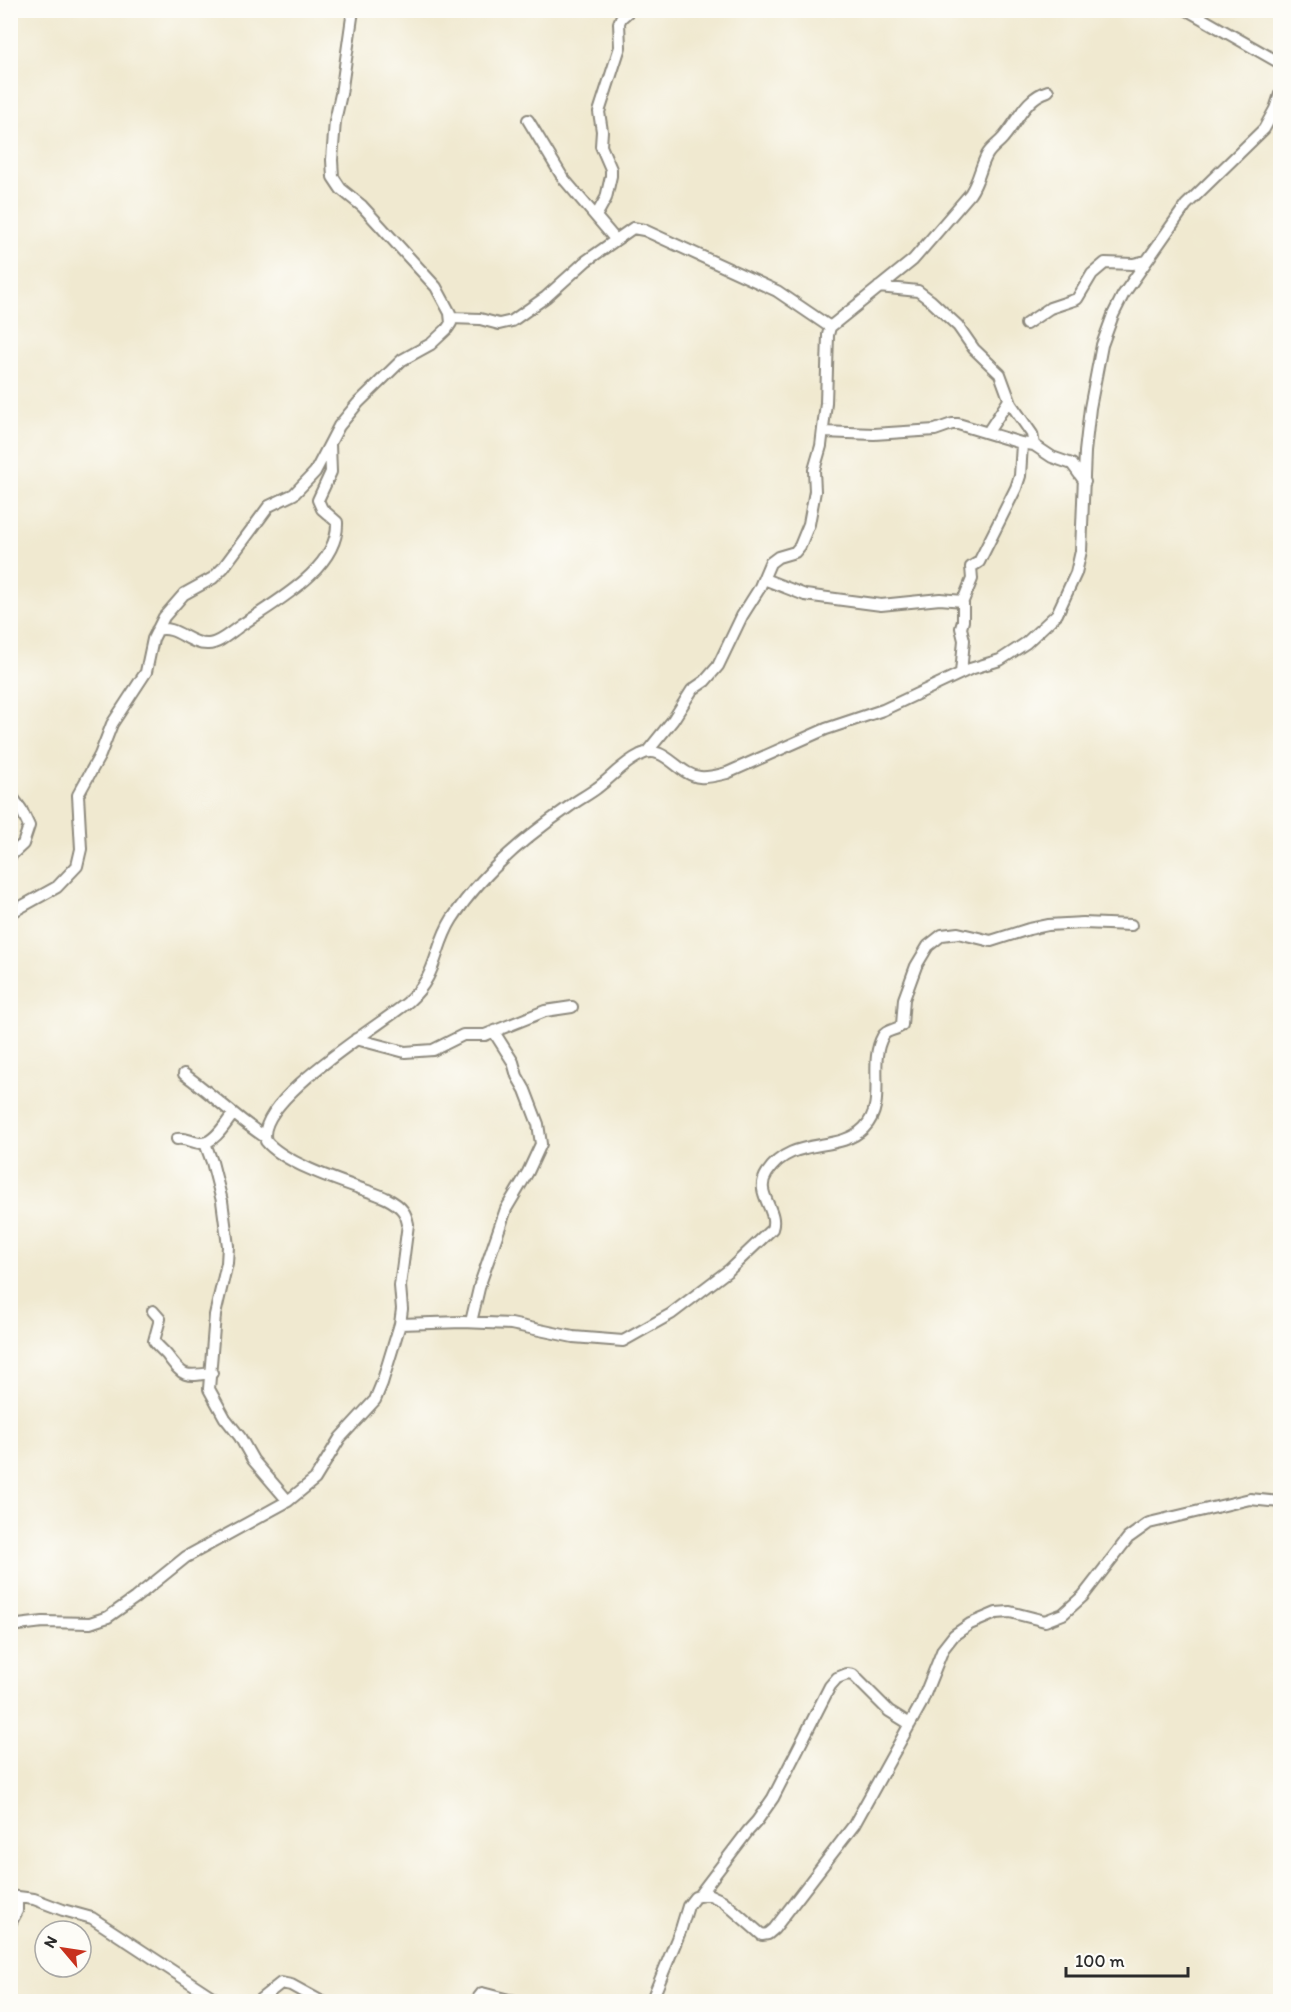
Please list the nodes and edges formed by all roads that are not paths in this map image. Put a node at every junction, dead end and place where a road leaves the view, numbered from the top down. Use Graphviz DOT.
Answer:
graph roads {
  1 [pos="354,10"];
  2 [pos="630,10"];
  3 [pos="1187,10"];
  4 [pos="1281,63"];
  5 [pos="1048,91"];
  6 [pos="1281,94"];
  7 [pos="528,120"];
  8 [pos="1281,123"];
  9 [pos="1264,129"];
  10 [pos="596,216"];
  11 [pos="615,239"];
  12 [pos="1146,261"];
  13 [pos="879,287"];
  14 [pos="451,318"];
  15 [pos="1026,324"];
  16 [pos="830,327"];
  17 [pos="1009,400"];
  18 [pos="823,432"];
  19 [pos="988,432"];
  20 [pos="330,443"];
  21 [pos="1022,444"];
  22 [pos="1034,445"];
  23 [pos="1085,482"];
  24 [pos="764,579"];
  25 [pos="963,601"];
  26 [pos="157,630"];
  27 [pos="961,673"];
  28 [pos="647,752"];
  29 [pos="10,794"];
  30 [pos="10,856"];
  31 [pos="10,912"];
  32 [pos="1131,925"];
  33 [pos="572,1007"];
  34 [pos="494,1032"];
  35 [pos="356,1039"];
  36 [pos="184,1074"];
  37 [pos="233,1114"];
  38 [pos="265,1137"];
  39 [pos="177,1139"];
  40 [pos="204,1143"];
  41 [pos="153,1311"];
  42 [pos="471,1322"];
  43 [pos="400,1324"];
  44 [pos="212,1373"];
  45 [pos="288,1501"];
  46 [pos="1281,1502"];
  47 [pos="10,1626"];
  48 [pos="910,1724"];
  49 [pos="700,1894"];
  50 [pos="14,1897"];
  51 [pos="10,1924"];
  52 [pos="220,2001"];
  53 [pos="257,2001"];
  54 [pos="322,2001"];
  55 [pos="475,2001"];
  56 [pos="522,2001"];
  57 [pos="651,2001"];
  1 -- 14 [label="street"];
  2 -- 10 [label="street"];
  3 -- 4 [label="street"];
  5 -- 13 [label="street"];
  6 -- 9 [label="street"];
  7 -- 10 [label="street"];
  8 -- 9 [label="street"];
  9 -- 12 [label="street"];
  10 -- 11 [label="street"];
  11 -- 14 [label="street"];
  11 -- 16 [label="street"];
  12 -- 15 [label="street"];
  12 -- 23 [label="street"];
  13 -- 16 [label="street"];
  13 -- 17 [label="street"];
  14 -- 20 [label="street"];
  16 -- 18 [label="street"];
  17 -- 19 [label="street"];
  17 -- 22 [label="street"];
  18 -- 19 [label="street"];
  18 -- 24 [label="street"];
  19 -- 21 [label="street"];
  20 -- 26 [label="street"];
  20 -- 26 [label="street"];
  21 -- 22 [label="street"];
  21 -- 25 [label="street"];
  22 -- 23 [label="street"];
  23 -- 27 [label="street"];
  24 -- 25 [label="street"];
  24 -- 28 [label="street"];
  25 -- 27 [label="street"];
  26 -- 31 [label="street"];
  27 -- 28 [label="street"];
  28 -- 35 [label="street"];
  29 -- 30 [label="street"];
  32 -- 42 [label="street"];
  33 -- 34 [label="street"];
  34 -- 35 [label="street"];
  34 -- 42 [label="street"];
  35 -- 38 [label="street"];
  36 -- 37 [label="street"];
  37 -- 38 [label="street"];
  37 -- 40 [label="street"];
  38 -- 43 [label="street"];
  39 -- 40 [label="street"];
  40 -- 44 [label="street"];
  41 -- 44 [label="street"];
  42 -- 43 [label="street"];
  43 -- 45 [label="street"];
  44 -- 45 [label="street"];
  45 -- 47 [label="street"];
  46 -- 48 [label="street"];
  48 -- 49 [label="street"];
  48 -- 49 [label="street"];
  49 -- 57 [label="street"];
  50 -- 51 [label="street"];
  50 -- 52 [label="street"];
  53 -- 54 [label="street"];
  55 -- 56 [label="street"];
}
